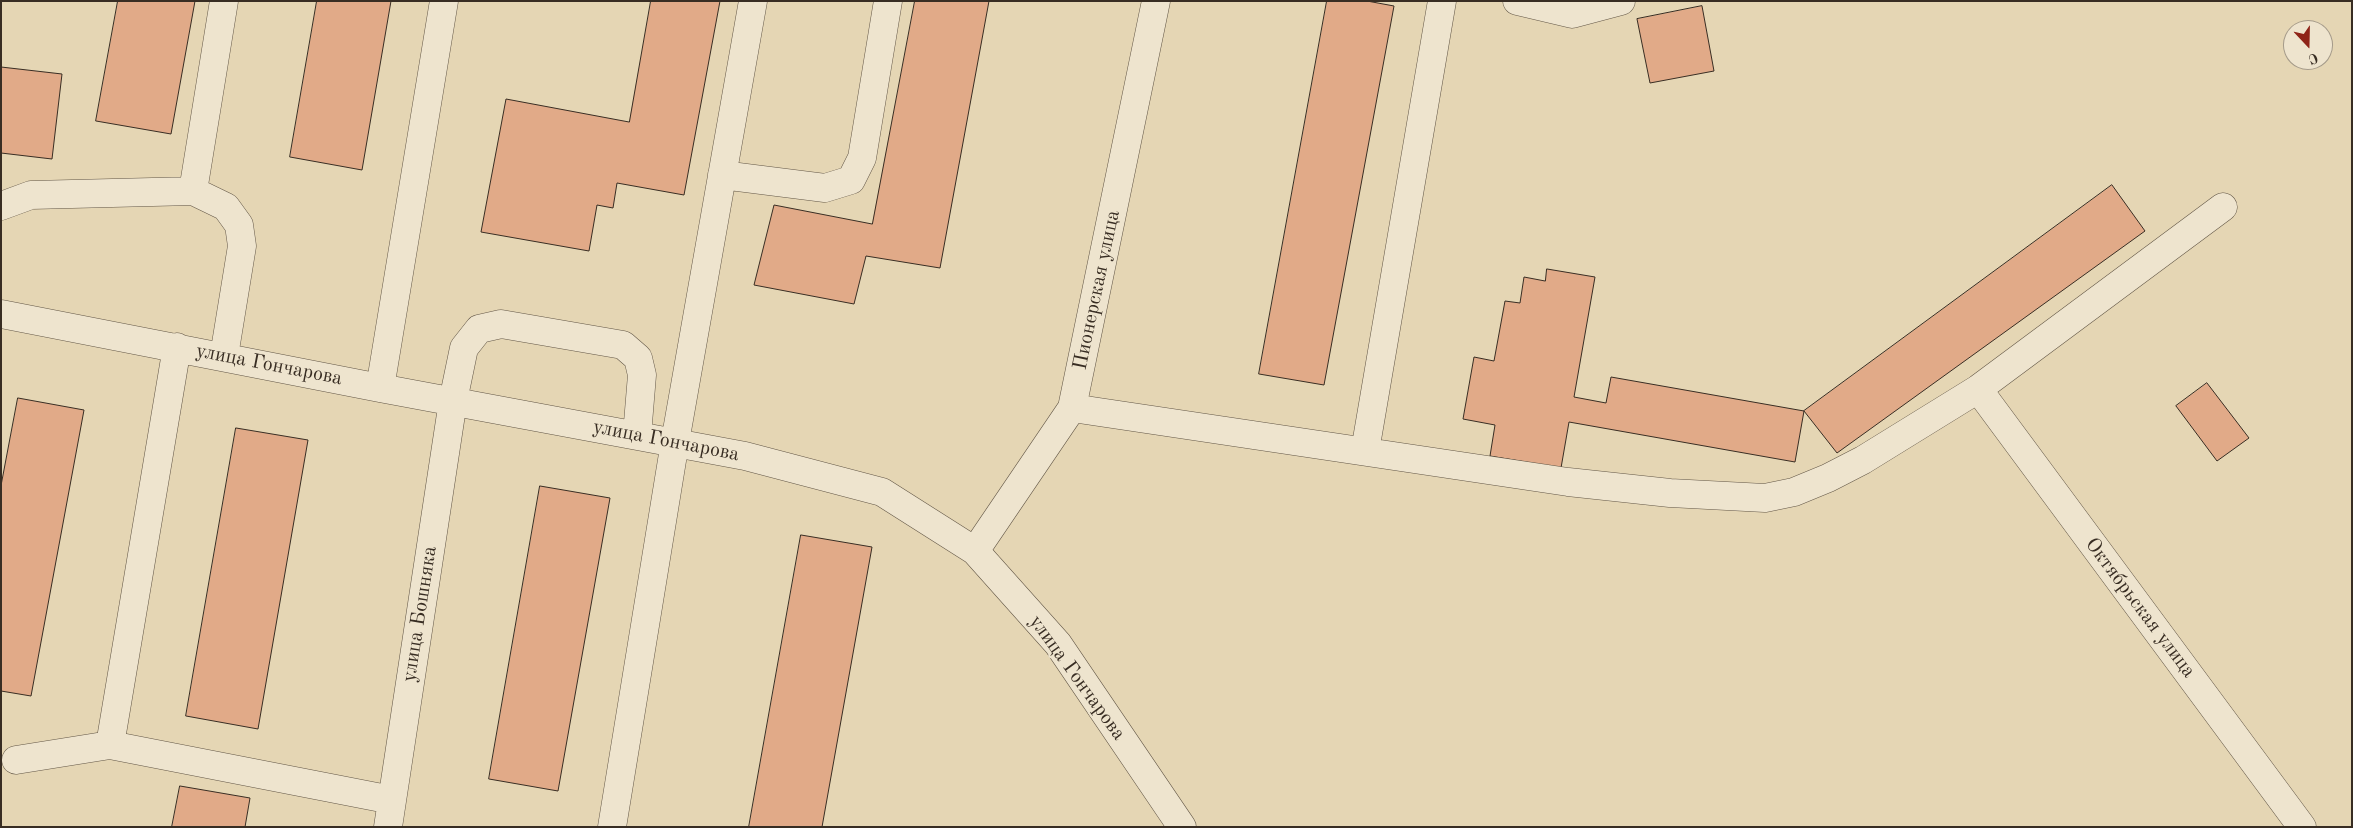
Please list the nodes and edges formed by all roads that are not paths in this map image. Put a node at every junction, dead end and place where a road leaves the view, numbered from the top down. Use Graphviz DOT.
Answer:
graph roads {
  1 [pos="224,1"];
  2 [pos="444,1"];
  3 [pos="753,1"];
  4 [pos="888,1"];
  5 [pos="1156,1"];
  6 [pos="1442,1"];
  7 [pos="1517,1"];
  8 [pos="1621,1"];
  9 [pos="722,175"];
  10 [pos="193,191"];
  11 [pos="1,206"];
  12 [pos="2223,206"];
  13 [pos="1,314"];
  14 [pos="176,347"];
  15 [pos="224,356"];
  16 [pos="380,388"];
  17 [pos="1978,389"];
  18 [pos="453,401"];
  19 [pos="1072,408"];
  20 [pos="637,435"];
  21 [pos="675,442"];
  22 [pos="1364,451"];
  23 [pos="974,551"];
  24 [pos="110,745"];
  25 [pos="16,760"];
  26 [pos="392,800"];
  27 [pos="388,827"];
  28 [pos="612,827"];
  29 [pos="1182,827"];
  30 [pos="2302,827"];
  1 -- 10 [label="street"];
  2 -- 16 [label="street"];
  3 -- 9 [label="street"];
  4 -- 9 [label="street"];
  5 -- 19 [label="street, Пионерская улица"];
  6 -- 22 [label="street"];
  7 -- 8 [label="street"];
  9 -- 21 [label="street"];
  10 -- 11 [label="street"];
  10 -- 15 [label="street"];
  12 -- 17 [label="street"];
  13 -- 14 [label="street, улица Гончарова"];
  14 -- 15 [label="street, улица Гончарова"];
  14 -- 24 [label="street"];
  15 -- 16 [label="street, улица Гончарова"];
  16 -- 18 [label="street, улица Гончарова"];
  17 -- 22 [label="street"];
  17 -- 30 [label="street, Октябрьская улица"];
  18 -- 20 [label="street, улица Гончарова"];
  18 -- 20 [label="street, улица Бошняка"];
  18 -- 26 [label="street, улица Бошняка"];
  19 -- 22 [label="street"];
  19 -- 23 [label="street, Пионерская улица"];
  20 -- 21 [label="street, улица Гончарова"];
  21 -- 23 [label="street, улица Гончарова"];
  21 -- 28 [label="street"];
  23 -- 29 [label="street, улица Гончарова"];
  24 -- 25 [label="street"];
  24 -- 26 [label="street"];
  26 -- 27 [label="street, улица Бошняка"];
}
